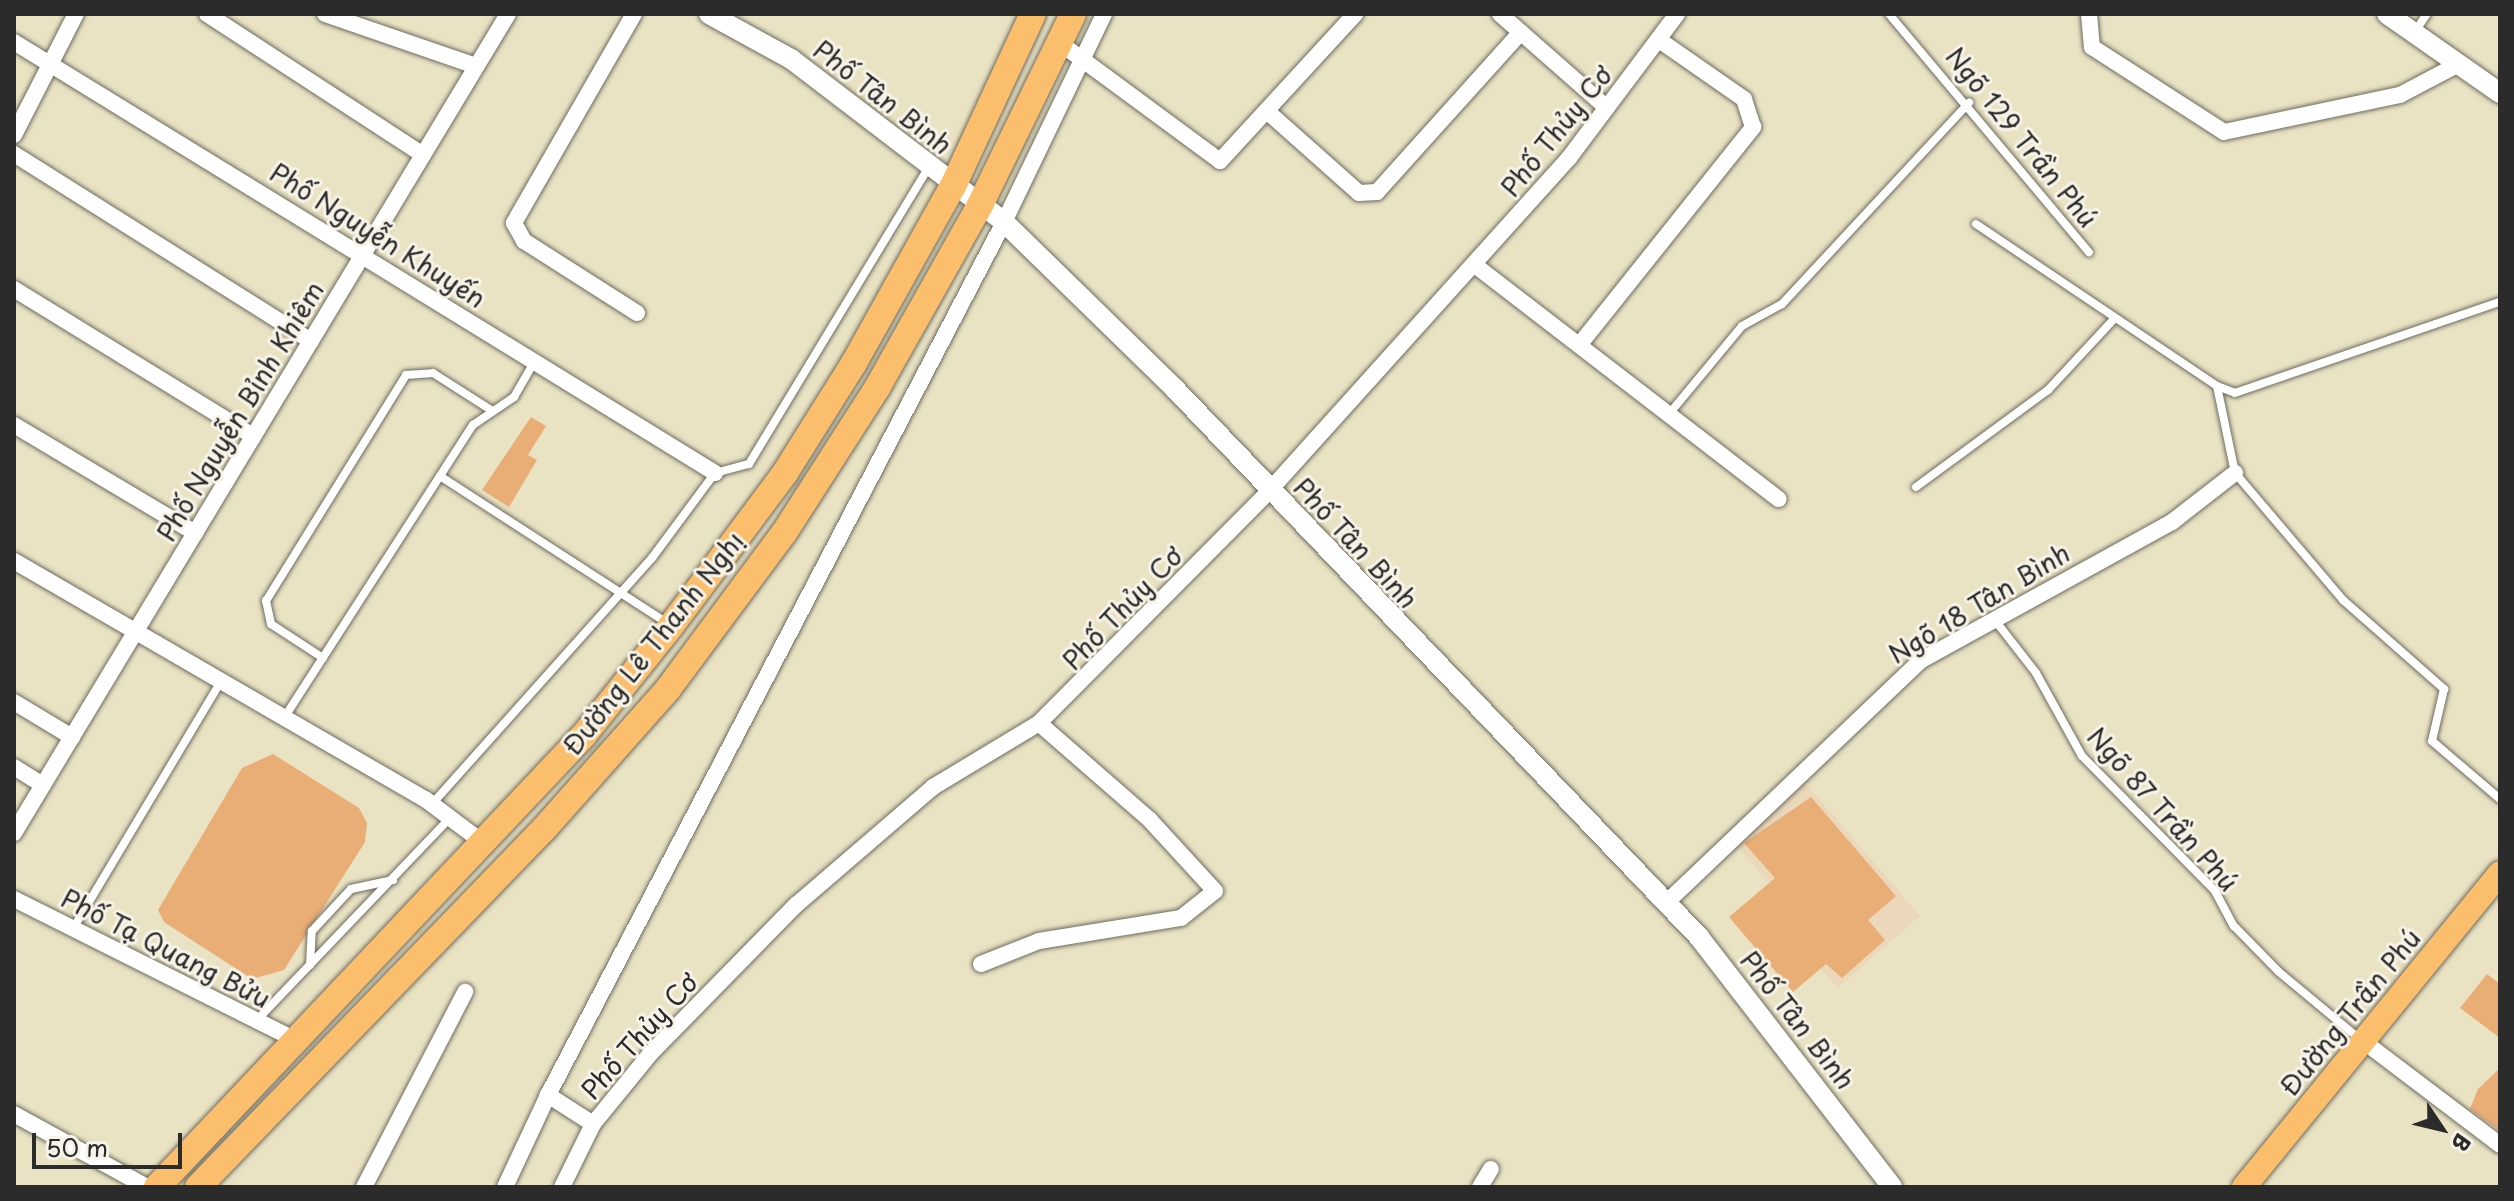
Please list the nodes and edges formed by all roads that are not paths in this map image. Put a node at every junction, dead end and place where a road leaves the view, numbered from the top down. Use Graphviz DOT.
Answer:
graph roads {
  1 [pos="76,14"];
  2 [pos="207,14"];
  3 [pos="325,14"];
  4 [pos="508,14"];
  5 [pos="634,14"];
  6 [pos="709,14"];
  7 [pos="1033,14"];
  8 [pos="1073,14"];
  9 [pos="1104,14"];
  10 [pos="1355,14"];
  11 [pos="1500,14"];
  12 [pos="1677,14"];
  13 [pos="1889,14"];
  14 [pos="2089,14"];
  15 [pos="2387,14"];
  16 [pos="2427,14"];
  17 [pos="1521,32"];
  18 [pos="2414,33"];
  19 [pos="1659,40"];
  20 [pos="14,42"];
  21 [pos="1060,43"];
  22 [pos="1083,60"];
  23 [pos="50,65"];
  24 [pos="2457,65"];
  25 [pos="476,66"];
  26 [pos="2500,93"];
  27 [pos="1969,103"];
  28 [pos="1607,108"];
  29 [pos="1269,113"];
  30 [pos="14,135"];
  31 [pos="14,154"];
  32 [pos="423,155"];
  33 [pos="929,166"];
  34 [pos="954,184"];
  35 [pos="980,205"];
  36 [pos="1004,222"];
  37 [pos="1976,224"];
  38 [pos="2089,252"];
  39 [pos="363,254"];
  40 [pos="1476,266"];
  41 [pos="14,289"];
  42 [pos="2500,302"];
  43 [pos="637,313"];
  44 [pos="2114,319"];
  45 [pos="311,341"];
  46 [pos="1580,344"];
  47 [pos="535,362"];
  48 [pos="2217,386"];
  49 [pos="491,410"];
  50 [pos="1669,414"];
  51 [pos="14,425"];
  52 [pos="253,436"];
  53 [pos="715,473"];
  54 [pos="2235,473"];
  55 [pos="440,476"];
  56 [pos="1916,487"];
  57 [pos="1270,490"];
  58 [pos="1779,499"];
  59 [pos="195,533"];
  60 [pos="14,561"];
  61 [pos="621,588"];
  62 [pos="1993,618"];
  63 [pos="671,626"];
  64 [pos="135,632"];
  65 [pos="701,644"];
  66 [pos="323,658"];
  67 [pos="221,681"];
  68 [pos="14,702"];
  69 [pos="284,718"];
  70 [pos="1039,723"];
  71 [pos="72,737"];
  72 [pos="14,767"];
  73 [pos="43,785"];
  74 [pos="2500,799"];
  75 [pos="432,804"];
  76 [pos="451,816"];
  77 [pos="14,833"];
  78 [pos="482,842"];
  79 [pos="2500,873"];
  80 [pos="393,880"];
  81 [pos="14,899"];
  82 [pos="1666,903"];
  83 [pos="74,927"];
  84 [pos="981,964"];
  85 [pos="310,965"];
  86 [pos="465,992"];
  87 [pos="257,1020"];
  88 [pos="295,1040"];
  89 [pos="2363,1041"];
  90 [pos="548,1095"];
  91 [pos="14,1114"];
  92 [pos="593,1124"];
  93 [pos="2500,1145"];
  94 [pos="1491,1169"];
  95 [pos="147,1187"];
  96 [pos="157,1187"];
  97 [pos="198,1187"];
  98 [pos="364,1187"];
  99 [pos="505,1187"];
  100 [pos="562,1187"];
  101 [pos="1480,1187"];
  102 [pos="1892,1187"];
  103 [pos="2244,1187"];
  1 -- 23 [label="street"];
  2 -- 32 [label="street"];
  3 -- 25 [label="street"];
  4 -- 25 [label="street, Phố Nguyễn Bỉnh Khiêm"];
  5 -- 43 [label="street"];
  6 -- 33 [label="street, Phố Tân Bình"];
  7 -- 34 [label="highway, Đường Lê Thanh Nghị"];
  8 -- 21 [label="highway, Đường Lê Thanh Nghị"];
  9 -- 22 [label="street"];
  10 -- 29 [label="street"];
  11 -- 17 [label="street"];
  12 -- 19 [label="street, Phố Thủy Cơ"];
  13 -- 27 [label="lane, Ngõ 129 Trần Phú"];
  14 -- 24 [label="street"];
  15 -- 18 [label="street"];
  16 -- 18 [label="lane"];
  17 -- 28 [label="street"];
  17 -- 29 [label="street"];
  18 -- 24 [label="street"];
  19 -- 28 [label="street, Phố Thủy Cơ"];
  19 -- 46 [label="street"];
  20 -- 23 [label="street, Phố Nguyễn Khuyến"];
  21 -- 22 [label="street"];
  21 -- 35 [label="highway, Đường Lê Thanh Nghị"];
  22 -- 29 [label="street"];
  22 -- 36 [label="street"];
  23 -- 30 [label="street"];
  23 -- 39 [label="street, Phố Nguyễn Khuyến"];
  24 -- 26 [label="street"];
  25 -- 32 [label="street, Phố Nguyễn Bỉnh Khiêm"];
  27 -- 38 [label="lane, Ngõ 129 Trần Phú"];
  27 -- 50 [label="lane"];
  28 -- 40 [label="street, Phố Thủy Cơ"];
  31 -- 45 [label="street"];
  32 -- 39 [label="street, Phố Nguyễn Bỉnh Khiêm"];
  33 -- 34 [label="street, Phố Tân Bình"];
  33 -- 53 [label="lane"];
  34 -- 35 [label="street, Phố Tân Bình"];
  34 -- 63 [label="highway, Đường Lê Thanh Nghị"];
  35 -- 36 [label="street, Phố Tân Bình"];
  35 -- 65 [label="highway, Đường Lê Thanh Nghị"];
  36 -- 57 [label="street, Phố Tân Bình"];
  36 -- 90 [label="street"];
  37 -- 44 [label="lane"];
  39 -- 45 [label="street, Phố Nguyễn Bỉnh Khiêm"];
  39 -- 47 [label="street, Phố Nguyễn Khuyến"];
  40 -- 46 [label="street"];
  40 -- 57 [label="street, Phố Thủy Cơ"];
  41 -- 52 [label="street"];
  42 -- 48 [label="lane"];
  44 -- 48 [label="lane"];
  44 -- 56 [label="lane"];
  45 -- 52 [label="street, Phố Nguyễn Bỉnh Khiêm"];
  46 -- 50 [label="street"];
  47 -- 49 [label="lane"];
  47 -- 53 [label="street, Phố Nguyễn Khuyến"];
  48 -- 54 [label="lane"];
  49 -- 55 [label="lane"];
  49 -- 66 [label="lane"];
  50 -- 58 [label="street"];
  51 -- 59 [label="street"];
  52 -- 59 [label="street, Phố Nguyễn Bỉnh Khiêm"];
  53 -- 61 [label="lane"];
  54 -- 62 [label="street, Ngõ 18 Tân Bình"];
  54 -- 74 [label="lane"];
  55 -- 61 [label="lane"];
  55 -- 66 [label="lane"];
  57 -- 70 [label="street, Phố Thủy Cơ"];
  57 -- 82 [label="street, Phố Tân Bình"];
  59 -- 64 [label="street, Phố Nguyễn Bỉnh Khiêm"];
  60 -- 64 [label="street"];
  61 -- 63 [label="lane"];
  61 -- 75 [label="lane"];
  62 -- 82 [label="street, Ngõ 18 Tân Bình"];
  62 -- 89 [label="lane, Ngõ 87 Trần Phú"];
  63 -- 65 [label="highway"];
  63 -- 78 [label="highway, Đường Lê Thanh Nghị"];
  64 -- 67 [label="street"];
  64 -- 71 [label="street, Phố Nguyễn Bỉnh Khiêm"];
  65 -- 97 [label="highway, Đường Lê Thanh Nghị"];
  66 -- 69 [label="lane"];
  67 -- 69 [label="street"];
  67 -- 83 [label="lane"];
  68 -- 71 [label="street"];
  69 -- 75 [label="street"];
  70 -- 84 [label="street"];
  70 -- 92 [label="street, Phố Thủy Cơ"];
  71 -- 73 [label="street, Phố Nguyễn Bỉnh Khiêm"];
  72 -- 73 [label="street"];
  73 -- 77 [label="street, Phố Nguyễn Bỉnh Khiêm"];
  75 -- 76 [label="street"];
  76 -- 78 [label="street"];
  76 -- 80 [label="lane"];
  78 -- 88 [label="highway, Đường Lê Thanh Nghị"];
  79 -- 89 [label="main road, Đường Trần Phú"];
  80 -- 85 [label="lane"];
  80 -- 85 [label="lane"];
  81 -- 83 [label="street, Phố Tạ Quang Bửu"];
  82 -- 102 [label="street, Phố Tân Bình"];
  83 -- 87 [label="street, Phố Tạ Quang Bửu"];
  85 -- 87 [label="lane"];
  86 -- 98 [label="street"];
  87 -- 88 [label="street, Phố Tạ Quang Bửu"];
  88 -- 96 [label="highway, Đường Lê Thanh Nghị"];
  89 -- 93 [label="street"];
  89 -- 103 [label="main road, Đường Trần Phú"];
  90 -- 92 [label="street"];
  90 -- 99 [label="street"];
  91 -- 95 [label="street"];
  92 -- 100 [label="street, Phố Thủy Cơ"];
  94 -- 101 [label="street"];
}
